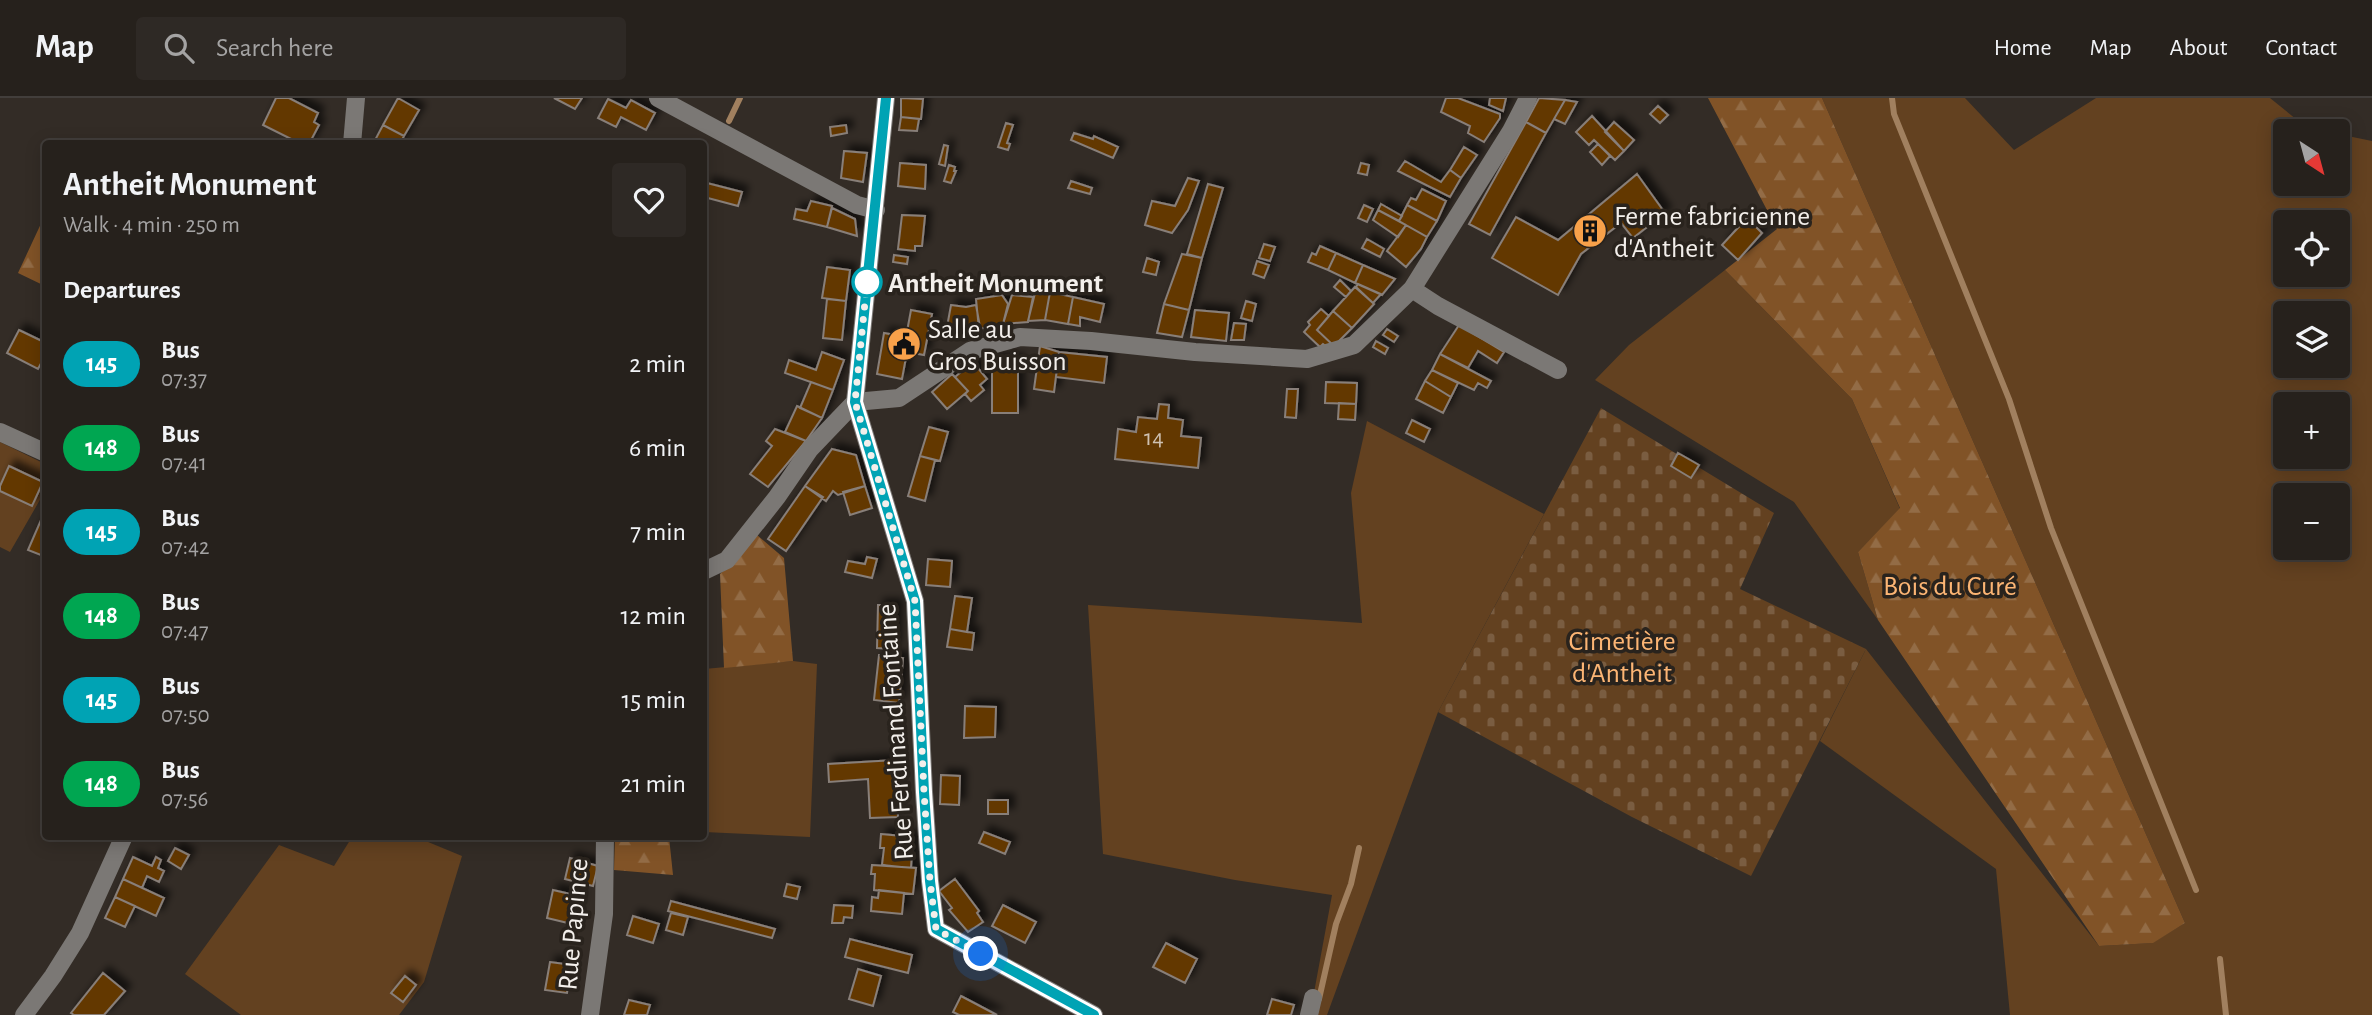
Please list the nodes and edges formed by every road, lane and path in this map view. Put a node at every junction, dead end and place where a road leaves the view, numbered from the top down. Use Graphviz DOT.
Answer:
graph roads {
  1 [pos="356,98"];
  2 [pos="658,98"];
  3 [pos="886,98"];
  4 [pos="1528,98"];
  5 [pos="352,140"];
  6 [pos="876,210"];
  7 [pos="1412,289"];
  8 [pos="1558,370"];
  9 [pos="855,402"];
  10 [pos="0,432"];
  11 [pos="42,451"];
  12 [pos="707,570"];
  13 [pos="122,840"];
  14 [pos="605,840"];
  15 [pos="24,1015"];
  16 [pos="590,1015"];
  17 [pos="1094,1015"];
  1 -- 5 [label="street"];
  2 -- 6 [label="street"];
  3 -- 6 [label="street"];
  4 -- 7 [label="street"];
  6 -- 9 [label="street"];
  7 -- 8 [label="street"];
  7 -- 9 [label="street"];
  9 -- 12 [label="street"];
  9 -- 17 [label="street, Rue Ferdinand Fontaine"];
  10 -- 11 [label="street"];
  13 -- 15 [label="street"];
  14 -- 16 [label="street, Rue Papince"];
}
